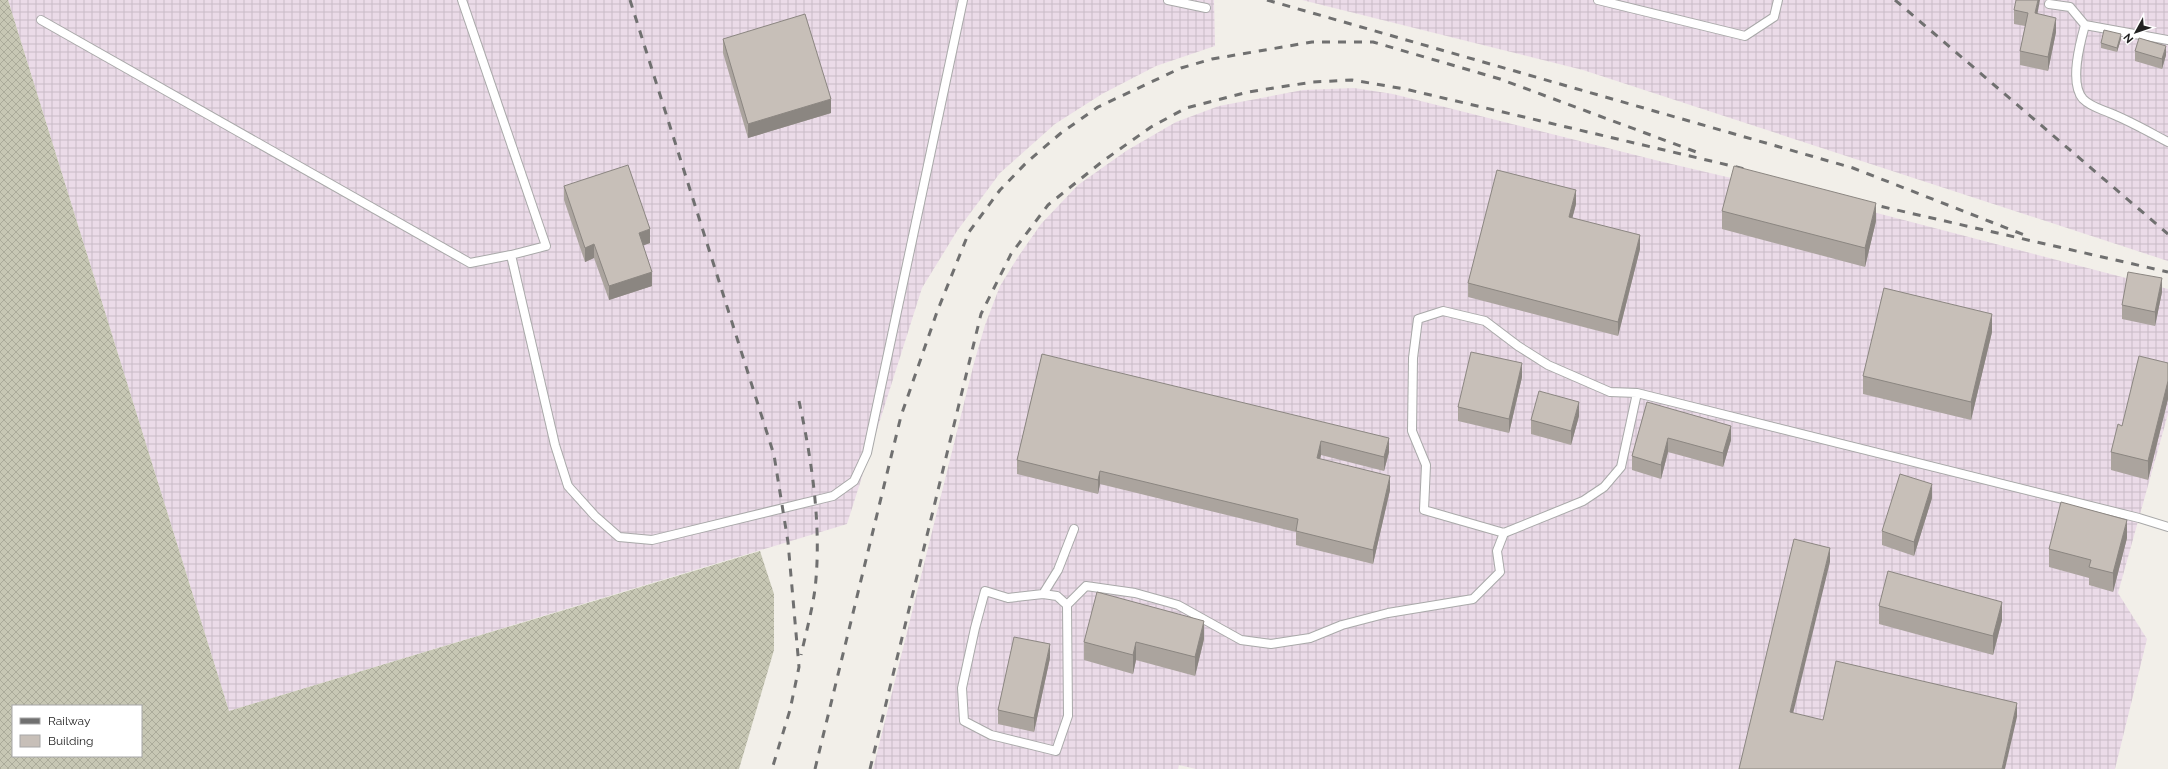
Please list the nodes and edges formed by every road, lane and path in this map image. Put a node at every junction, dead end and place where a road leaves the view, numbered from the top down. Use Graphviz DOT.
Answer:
graph roads {
  1 [pos="462,0"];
  2 [pos="963,0"];
  3 [pos="1168,0"];
  4 [pos="1598,0"];
  5 [pos="1778,0"];
  6 [pos="2049,4"];
  7 [pos="1206,8"];
  8 [pos="40,20"];
  9 [pos="2085,25"];
  10 [pos="2168,40"];
  11 [pos="2168,142"];
  12 [pos="511,255"];
  13 [pos="1637,393"];
  14 [pos="2168,527"];
  15 [pos="1074,529"];
  16 [pos="1504,533"];
  17 [pos="1043,594"];
  18 [pos="1067,605"];
  1 -- 12 [label="lane"];
  2 -- 12 [label="lane"];
  3 -- 7 [label="lane"];
  4 -- 5 [label="lane"];
  6 -- 9 [label="lane"];
  8 -- 12 [label="lane"];
  9 -- 10 [label="lane"];
  9 -- 11 [label="lane"];
  13 -- 14 [label="lane"];
  13 -- 16 [label="lane"];
  13 -- 16 [label="lane"];
  15 -- 17 [label="lane"];
  16 -- 18 [label="lane"];
  17 -- 18 [label="lane"];
  17 -- 18 [label="lane"];
}
